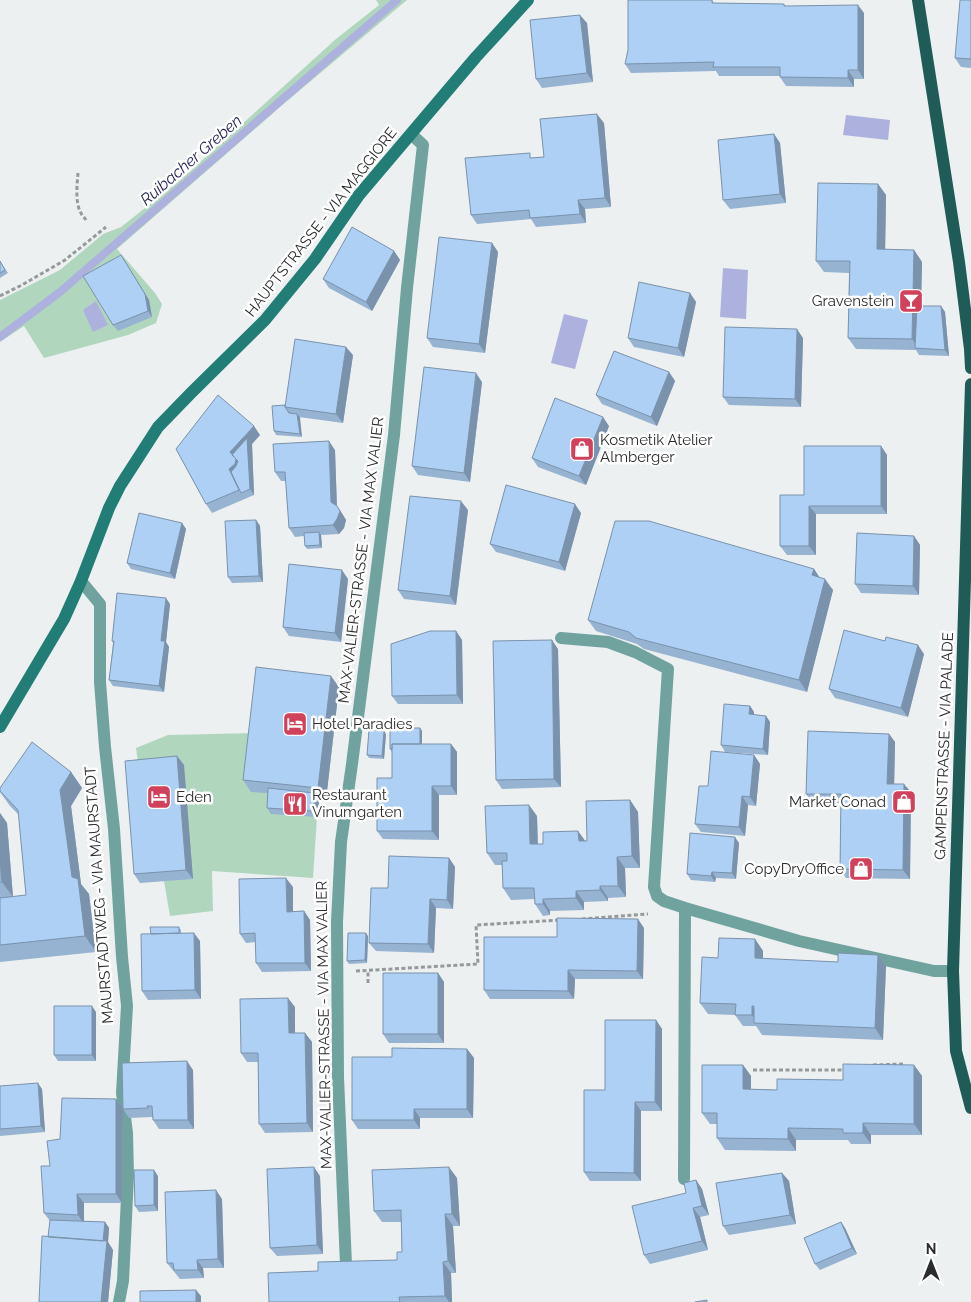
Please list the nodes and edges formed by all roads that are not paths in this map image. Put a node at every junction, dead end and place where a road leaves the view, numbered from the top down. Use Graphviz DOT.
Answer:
graph roads {
  1 [pos="528,0"];
  2 [pos="918,0"];
  3 [pos="411,134"];
  4 [pos="971,368"];
  5 [pos="971,384"];
  6 [pos="81,581"];
  7 [pos="560,638"];
  8 [pos="0,727"];
  9 [pos="685,908"];
  10 [pos="953,972"];
  11 [pos="971,1108"];
  12 [pos="684,1179"];
  13 [pos="346,1265"];
  14 [pos="119,1302"];
  1 -- 3 [label="street, HAUPTSTRASSE - VIA MAGGIORE"];
  2 -- 4 [label="main road"];
  3 -- 6 [label="street, HAUPTSTRASSE - VIA MAGGIORE"];
  3 -- 13 [label="lane, MAX-VALIER-STRASSE - VIA MAX VALIER"];
  5 -- 10 [label="main road, GAMPENSTRASSE - VIA PALADE"];
  6 -- 8 [label="street, HAUPTSTRASSE - VIA MAGGIORE"];
  6 -- 14 [label="lane, MAURSTADTWEG - VIA MAURSTADT"];
  7 -- 9 [label="lane"];
  9 -- 10 [label="lane"];
  9 -- 12 [label="lane"];
  10 -- 11 [label="main road, GAMPENSTRASSE - VIA PALADE"];
}
